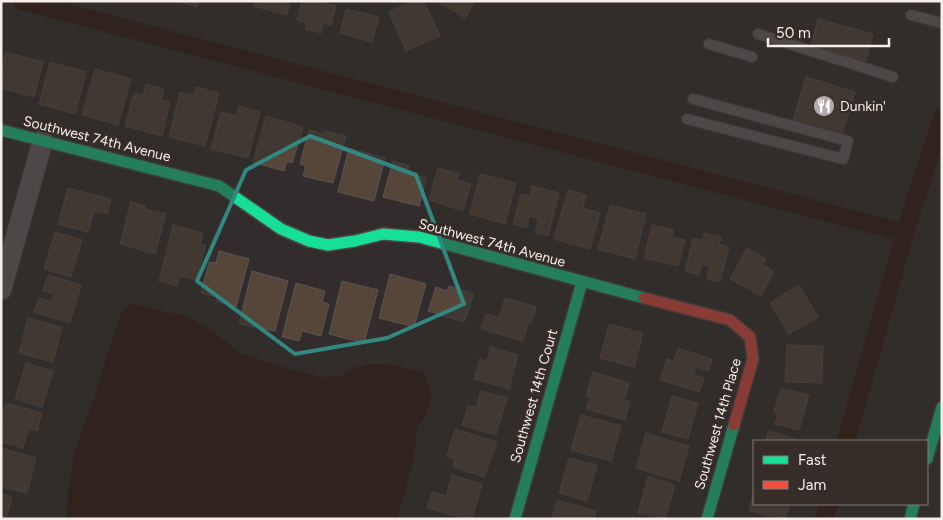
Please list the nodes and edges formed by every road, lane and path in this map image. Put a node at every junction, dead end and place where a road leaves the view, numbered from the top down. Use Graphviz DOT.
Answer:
graph roads {
  1 [pos="911,15"];
  2 [pos="942,23"];
  3 [pos="758,34"];
  4 [pos="709,44"];
  5 [pos="752,57"];
  6 [pos="893,77"];
  7 [pos="693,99"];
  8 [pos="688,119"];
  9 [pos="1,130"];
  10 [pos="43,140"];
  11 [pos="582,282"];
  12 [pos="1,290"];
  13 [pos="750,336"];
  14 [pos="942,407"];
  15 [pos="928,456"];
  16 [pos="914,505"];
  17 [pos="515,519"];
  18 [pos="707,519"];
  19 [pos="910,519"];
  1 -- 2 [label="lane"];
  3 -- 6 [label="lane"];
  4 -- 5 [label="lane"];
  7 -- 8 [label="lane"];
  9 -- 10 [label="street, Southwest 74th Avenue"];
  10 -- 11 [label="street, Southwest 74th Avenue"];
  10 -- 12 [label="street"];
  11 -- 13 [label="street, Southwest 74th Avenue"];
  11 -- 17 [label="street, Southwest 14th Court"];
  13 -- 18 [label="street, Southwest 14th Place"];
  14 -- 15 [label="street"];
  16 -- 19 [label="street"];
}
